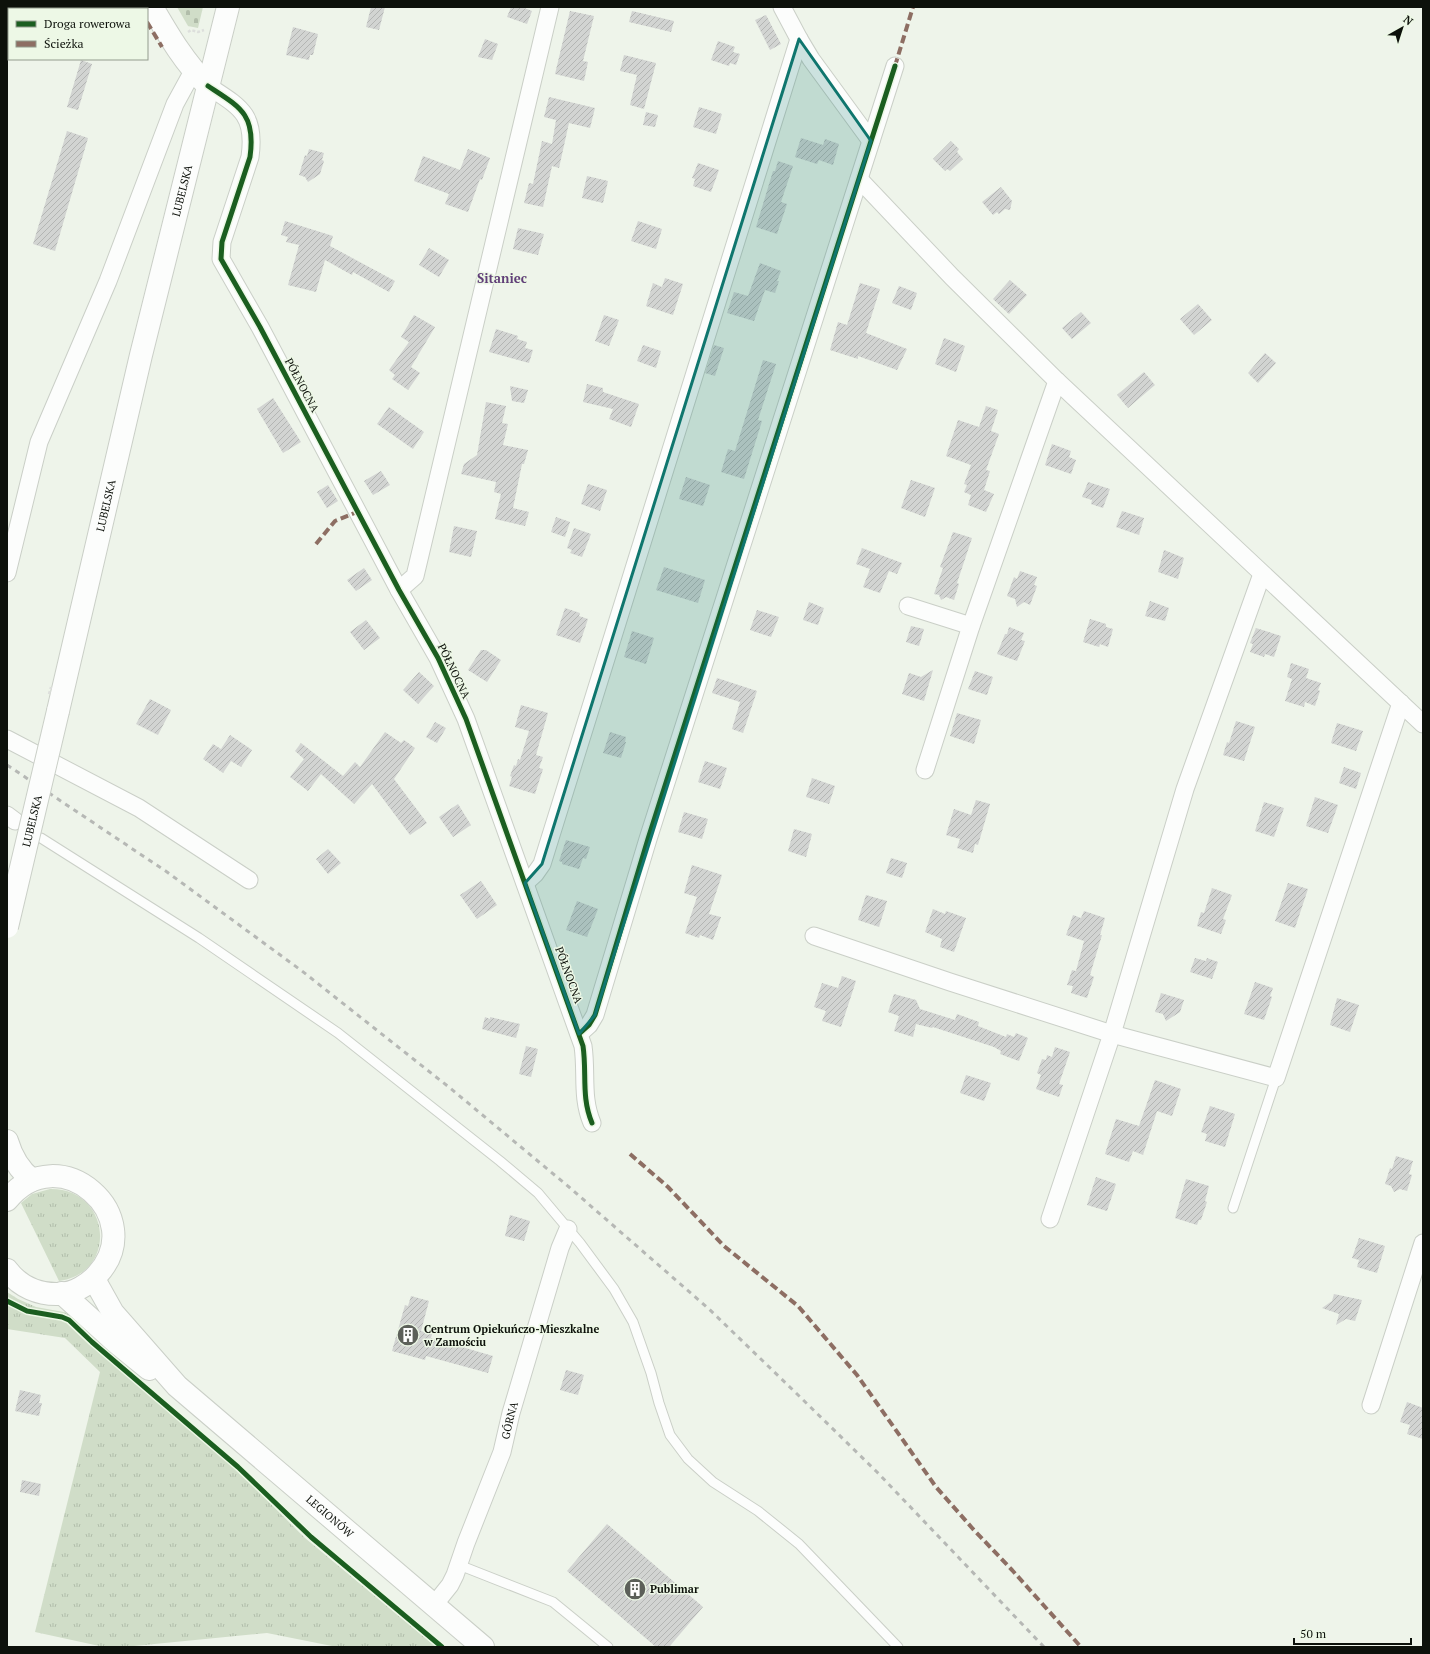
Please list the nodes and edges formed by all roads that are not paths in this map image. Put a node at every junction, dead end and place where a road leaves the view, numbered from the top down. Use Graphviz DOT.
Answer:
graph roads {
  1 [pos="152,7"];
  2 [pos="228,7"];
  3 [pos="550,7"];
  4 [pos="782,7"];
  5 [pos="798,39"];
  6 [pos="895,66"];
  7 [pos="201,79"];
  8 [pos="871,141"];
  9 [pos="859,179"];
  10 [pos="1057,381"];
  11 [pos="7,573"];
  12 [pos="1262,574"];
  13 [pos="399,590"];
  14 [pos="908,606"];
  15 [pos="971,626"];
  16 [pos="1401,703"];
  17 [pos="1423,724"];
  18 [pos="7,739"];
  19 [pos="925,770"];
  20 [pos="41,838"];
  21 [pos="249,880"];
  22 [pos="525,882"];
  23 [pos="7,927"];
  24 [pos="814,936"];
  25 [pos="579,1034"];
  26 [pos="1112,1034"];
  27 [pos="1276,1078"];
  28 [pos="592,1122"];
  29 [pos="7,1141"];
  30 [pos="32,1180"];
  31 [pos="7,1200"];
  32 [pos="1234,1208"];
  33 [pos="1050,1220"];
  34 [pos="568,1228"];
  35 [pos="1423,1243"];
  36 [pos="7,1270"];
  37 [pos="94,1279"];
  38 [pos="62,1293"];
  39 [pos="177,1386"];
  40 [pos="1371,1405"];
  41 [pos="459,1564"];
  42 [pos="434,1605"];
  43 [pos="483,1647"];
  44 [pos="608,1647"];
  45 [pos="898,1647"];
  1 -- 7 [label="main road"];
  2 -- 7 [label="main road, LUBELSKA"];
  3 -- 13 [label="street"];
  4 -- 5 [label="street"];
  5 -- 8 [label="street"];
  5 -- 22 [label="street"];
  6 -- 8 [label="street"];
  7 -- 11 [label="street"];
  7 -- 13 [label="street, PÓŁNOCNA"];
  7 -- 23 [label="main road, LUBELSKA, bridge"];
  8 -- 9 [label="street"];
  9 -- 10 [label="street"];
  9 -- 25 [label="street"];
  10 -- 12 [label="street"];
  10 -- 15 [label="street"];
  12 -- 16 [label="street"];
  12 -- 26 [label="street"];
  13 -- 22 [label="street, PÓŁNOCNA"];
  14 -- 15 [label="street"];
  15 -- 19 [label="street"];
  16 -- 17 [label="street"];
  16 -- 27 [label="street"];
  18 -- 21 [label="street"];
  20 -- 34 [label="lane"];
  22 -- 25 [label="street, PÓŁNOCNA"];
  24 -- 26 [label="street"];
  25 -- 28 [label="street, PÓŁNOCNA"];
  26 -- 27 [label="street"];
  26 -- 33 [label="street"];
  27 -- 32 [label="lane"];
  29 -- 30 [label="main road"];
  30 -- 31 [label="main road"];
  30 -- 37 [label="main road"];
  34 -- 41 [label="street, GÓRNA"];
  34 -- 45 [label="lane"];
  35 -- 40 [label="street"];
  36 -- 38 [label="main road"];
  37 -- 38 [label="main road"];
  37 -- 39 [label="main road, LEGIONÓW"];
  38 -- 39 [label="main road, LEGIONÓW"];
  39 -- 42 [label="main road, LEGIONÓW"];
  41 -- 42 [label="street, GÓRNA"];
  41 -- 44 [label="lane"];
  42 -- 43 [label="main road, LEGIONÓW"];
}
